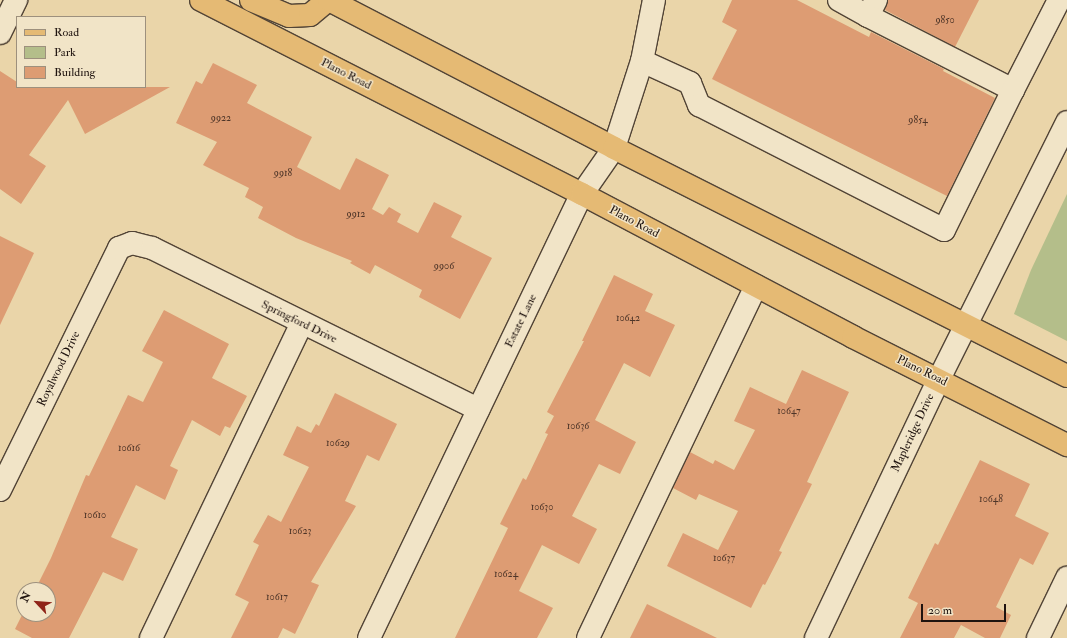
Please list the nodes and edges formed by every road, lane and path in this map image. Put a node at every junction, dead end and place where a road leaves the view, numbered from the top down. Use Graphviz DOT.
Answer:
graph roads {
  1 [pos="16,0"];
  2 [pos="251,0"];
  3 [pos="328,0"];
  4 [pos="654,0"];
  5 [pos="839,0"];
  6 [pos="1059,0"];
  7 [pos="207,1"];
  8 [pos="872,8"];
  9 [pos="0,33"];
  10 [pos="642,61"];
  11 [pos="1013,90"];
  12 [pos="1067,122"];
  13 [pos="614,148"];
  14 [pos="582,194"];
  15 [pos="119,248"];
  16 [pos="756,286"];
  17 [pos="302,323"];
  18 [pos="966,325"];
  19 [pos="1067,376"];
  20 [pos="939,379"];
  21 [pos="478,409"];
  22 [pos="1067,445"];
  23 [pos="0,490"];
  24 [pos="1067,578"];
  25 [pos="151,638"];
  26 [pos="369,638"];
  27 [pos="588,638"];
  28 [pos="816,638"];
  29 [pos="1038,638"];
  1 -- 9 [label="street"];
  2 -- 3 [label="main road"];
  3 -- 13 [label="main road"];
  4 -- 10 [label="street, Estate Lane"];
  5 -- 8 [label="street"];
  6 -- 11 [label="street"];
  7 -- 14 [label="main road, Plano Road"];
  8 -- 11 [label="street"];
  10 -- 11 [label="street"];
  10 -- 13 [label="street, Estate Lane"];
  12 -- 18 [label="street, Mapleridge Drive"];
  13 -- 14 [label="street, Estate Lane"];
  13 -- 18 [label="main road"];
  14 -- 16 [label="main road, Plano Road"];
  14 -- 21 [label="street, Estate Lane"];
  15 -- 17 [label="street, Springford Drive"];
  15 -- 23 [label="street, Royalwood Drive"];
  16 -- 20 [label="main road, Plano Road"];
  16 -- 27 [label="street"];
  17 -- 21 [label="street, Springford Drive"];
  17 -- 25 [label="street"];
  18 -- 19 [label="main road"];
  18 -- 20 [label="street, Mapleridge Drive"];
  20 -- 22 [label="main road, Plano Road"];
  20 -- 28 [label="street, Mapleridge Drive"];
  21 -- 26 [label="street, Estate Lane"];
  24 -- 29 [label="street"];
}
